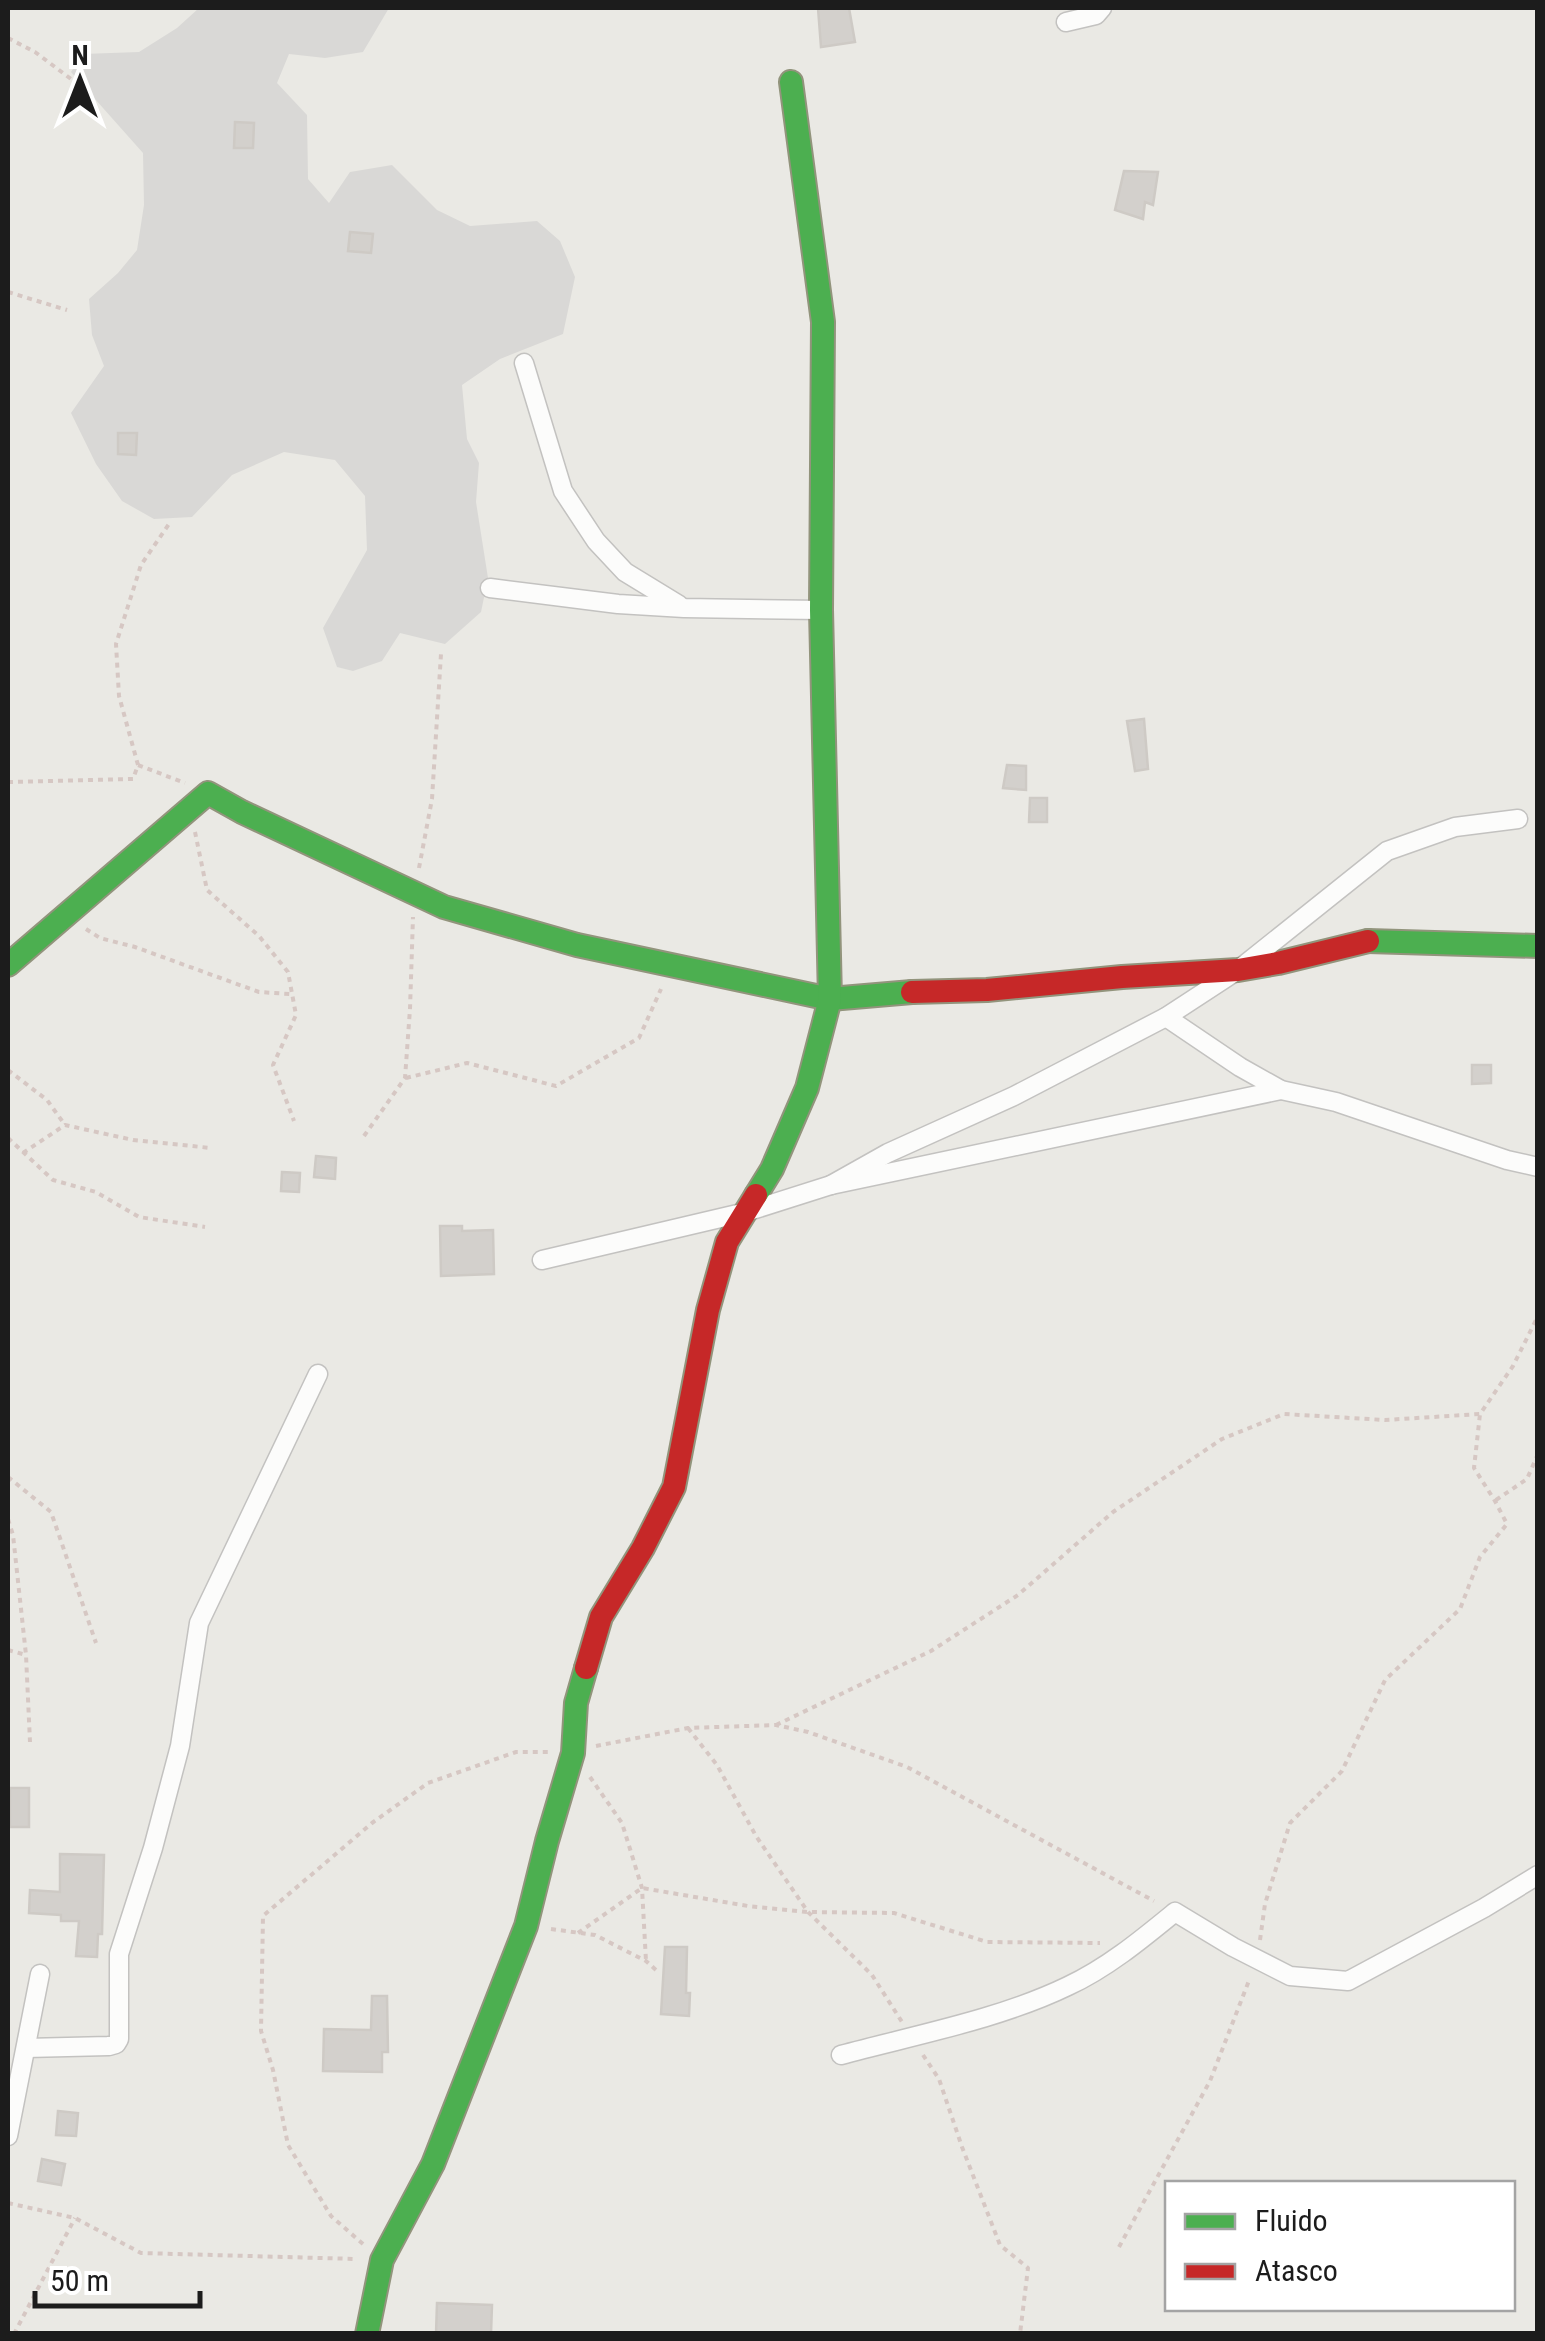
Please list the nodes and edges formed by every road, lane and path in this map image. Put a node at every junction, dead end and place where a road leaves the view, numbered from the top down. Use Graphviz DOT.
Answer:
graph roads {
  1 [pos="1102,8"];
  2 [pos="1066,22"];
  3 [pos="8,38"];
  4 [pos="70,80"];
  5 [pos="791,82"];
  6 [pos="8,292"];
  7 [pos="67,310"];
  8 [pos="524,363"];
  9 [pos="169,524"];
  10 [pos="490,588"];
  11 [pos="684,608"];
  12 [pos="821,610"];
  13 [pos="138,765"];
  14 [pos="8,782"];
  15 [pos="208,792"];
  16 [pos="188,808"];
  17 [pos="1518,819"];
  18 [pos="65,916"];
  19 [pos="1538,946"];
  20 [pos="8,964"];
  21 [pos="671,966"];
  22 [pos="1238,970"];
  23 [pos="292,994"];
  24 [pos="830,999"];
  25 [pos="1166,1017"];
  26 [pos="8,1070"];
  27 [pos="404,1078"];
  28 [pos="1280,1090"];
  29 [pos="294,1121"];
  30 [pos="65,1124"];
  31 [pos="8,1138"];
  32 [pos="210,1148"];
  33 [pos="23,1153"];
  34 [pos="1538,1167"];
  35 [pos="832,1185"];
  36 [pos="746,1212"];
  37 [pos="205,1227"];
  38 [pos="542,1260"];
  39 [pos="1538,1316"];
  40 [pos="318,1374"];
  41 [pos="1480,1414"];
  42 [pos="1538,1454"];
  43 [pos="8,1476"];
  44 [pos="1496,1500"];
  45 [pos="8,1520"];
  46 [pos="10,1536"];
  47 [pos="96,1643"];
  48 [pos="1418,1647"];
  49 [pos="8,1650"];
  50 [pos="26,1655"];
  51 [pos="776,1724"];
  52 [pos="688,1728"];
  53 [pos="30,1742"];
  54 [pos="573,1752"];
  55 [pos="1538,1875"];
  56 [pos="642,1888"];
  57 [pos="808,1912"];
  58 [pos="1175,1912"];
  59 [pos="526,1926"];
  60 [pos="578,1933"];
  61 [pos="1140,1941"];
  62 [pos="646,1962"];
  63 [pos="656,1970"];
  64 [pos="40,1974"];
  65 [pos="912,2036"];
  66 [pos="26,2048"];
  67 [pos="841,2055"];
  68 [pos="8,2136"];
  69 [pos="8,2203"];
  70 [pos="75,2218"];
  71 [pos="382,2260"];
  72 [pos="14,2334"];
  73 [pos="367,2334"];
  74 [pos="1020,2334"];
  1 -- 2 [label="street"];
  3 -- 4 [label="path"];
  5 -- 12 [label="street"];
  6 -- 7 [label="path"];
  8 -- 11 [label="street"];
  9 -- 13 [label="path"];
  10 -- 11 [label="street"];
  11 -- 12 [label="street"];
  12 -- 24 [label="street"];
  13 -- 14 [label="path"];
  13 -- 15 [label="path"];
  15 -- 16 [label="street"];
  15 -- 21 [label="street"];
  16 -- 18 [label="street"];
  16 -- 23 [label="path"];
  17 -- 22 [label="street"];
  18 -- 20 [label="street"];
  18 -- 23 [label="path"];
  19 -- 22 [label="street"];
  21 -- 24 [label="street"];
  21 -- 27 [label="path"];
  22 -- 24 [label="street"];
  22 -- 25 [label="street"];
  23 -- 29 [label="path"];
  24 -- 36 [label="street"];
  25 -- 28 [label="street"];
  25 -- 35 [label="street"];
  26 -- 30 [label="path"];
  28 -- 34 [label="street"];
  28 -- 35 [label="street"];
  30 -- 32 [label="path"];
  30 -- 33 [label="path"];
  31 -- 33 [label="path"];
  33 -- 37 [label="path"];
  35 -- 36 [label="street"];
  36 -- 38 [label="street"];
  36 -- 54 [label="street"];
  39 -- 41 [label="path"];
  40 -- 66 [label="street"];
  41 -- 44 [label="path"];
  41 -- 51 [label="path"];
  42 -- 44 [label="path"];
  43 -- 47 [label="path"];
  44 -- 48 [label="path"];
  45 -- 46 [label="path"];
  46 -- 50 [label="path"];
  49 -- 50 [label="path"];
  50 -- 53 [label="path"];
  51 -- 52 [label="path"];
  51 -- 58 [label="path"];
  52 -- 54 [label="path"];
  52 -- 57 [label="path"];
  54 -- 56 [label="path"];
  54 -- 59 [label="street"];
  54 -- 71 [label="path"];
  55 -- 58 [label="street"];
  56 -- 57 [label="path"];
  56 -- 60 [label="path"];
  56 -- 62 [label="path"];
  57 -- 61 [label="path"];
  57 -- 65 [label="path"];
  58 -- 61 [label="street"];
  59 -- 60 [label="path"];
  59 -- 71 [label="street"];
  60 -- 62 [label="path"];
  61 -- 65 [label="street"];
  62 -- 63 [label="path"];
  64 -- 66 [label="street"];
  65 -- 67 [label="street"];
  65 -- 74 [label="path"];
  66 -- 68 [label="street"];
  69 -- 70 [label="path"];
  70 -- 71 [label="path"];
  70 -- 72 [label="path"];
  71 -- 73 [label="street"];
}
